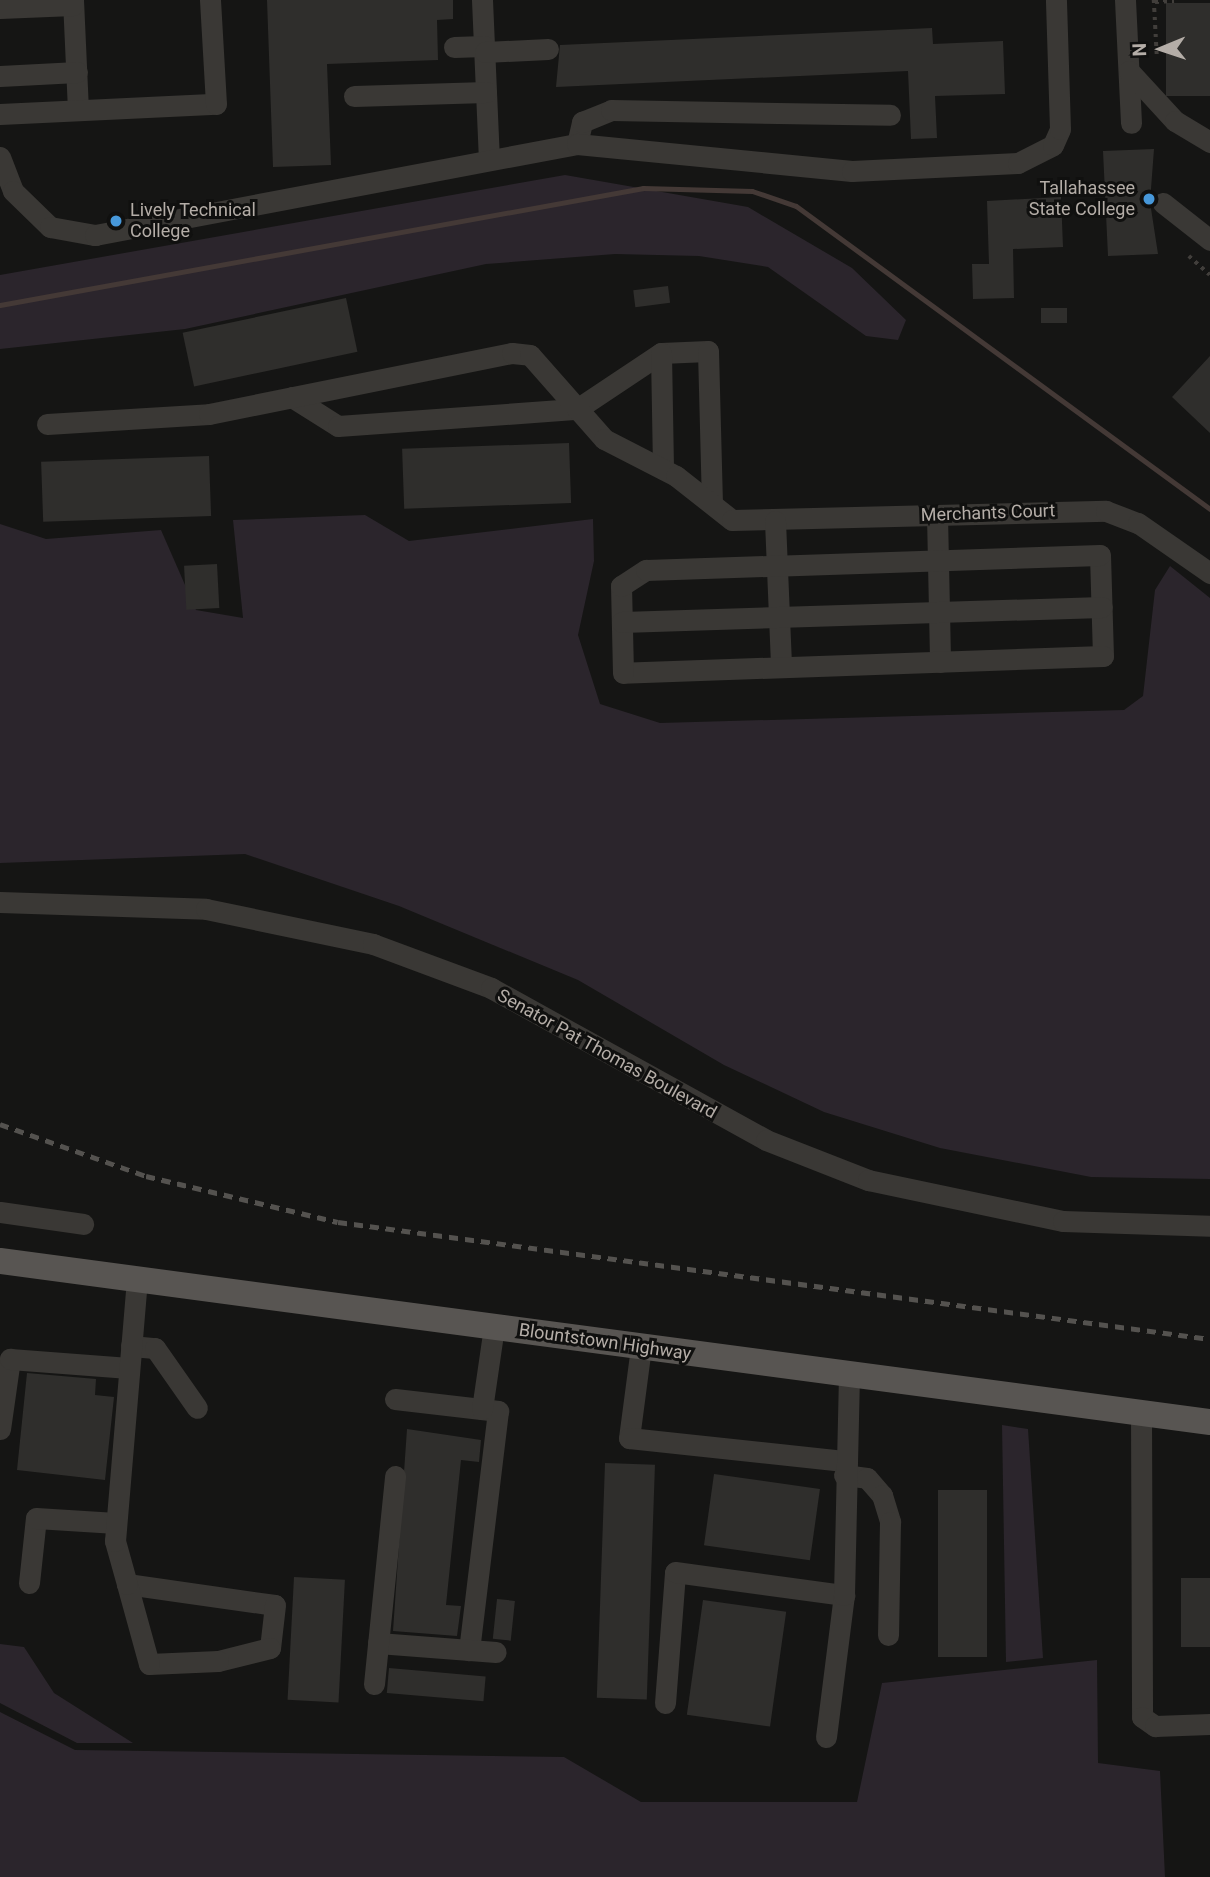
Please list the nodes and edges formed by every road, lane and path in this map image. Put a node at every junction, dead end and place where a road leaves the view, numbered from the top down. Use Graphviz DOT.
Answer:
graph roads {
  1 [pos="210,0"];
  2 [pos="482,0"];
  3 [pos="1056,0"];
  4 [pos="1125,0"];
  5 [pos="1154,1"];
  6 [pos="1174,1"];
  7 [pos="73,3"];
  8 [pos="0,8"];
  9 [pos="454,47"];
  10 [pos="484,49"];
  11 [pos="548,49"];
  12 [pos="1157,56"];
  13 [pos="1129,71"];
  14 [pos="77,72"];
  15 [pos="0,76"];
  16 [pos="486,92"];
  17 [pos="354,96"];
  18 [pos="78,110"];
  19 [pos="0,114"];
  20 [pos="890,115"];
  21 [pos="1131,123"];
  22 [pos="1210,142"];
  23 [pos="577,144"];
  24 [pos="0,157"];
  25 [pos="489,160"];
  26 [pos="1163,203"];
  27 [pos="1210,240"];
  28 [pos="1189,256"];
  29 [pos="1210,275"];
  30 [pos="661,353"];
  31 [pos="336,388"];
  32 [pos="292,397"];
  33 [pos="578,409"];
  34 [pos="47,424"];
  35 [pos="338,426"];
  36 [pos="663,470"];
  37 [pos="712,503"];
  38 [pos="937,515"];
  39 [pos="775,521"];
  40 [pos="937,561"];
  41 [pos="777,566"];
  42 [pos="1210,573"];
  43 [pos="1102,607"];
  44 [pos="939,612"];
  45 [pos="779,617"];
  46 [pos="622,622"];
  47 [pos="940,662"];
  48 [pos="780,667"];
  49 [pos="0,902"];
  50 [pos="0,1212"];
  51 [pos="83,1224"];
  52 [pos="1210,1226"];
  53 [pos="0,1261"];
  54 [pos="137,1279"];
  55 [pos="494,1327"];
  56 [pos="131,1346"];
  57 [pos="640,1347"];
  58 [pos="129,1368"];
  59 [pos="849,1375"];
  60 [pos="395,1399"];
  61 [pos="197,1408"];
  62 [pos="482,1409"];
  63 [pos="1141,1413"];
  64 [pos="1210,1422"];
  65 [pos="0,1429"];
  66 [pos="844,1468"];
  67 [pos="395,1476"];
  68 [pos="116,1523"];
  69 [pos="29,1583"];
  70 [pos="127,1584"];
  71 [pos="844,1595"];
  72 [pos="888,1635"];
  73 [pos="378,1643"];
  74 [pos="469,1650"];
  75 [pos="496,1652"];
  76 [pos="374,1684"];
  77 [pos="665,1703"];
  78 [pos="1210,1724"];
  79 [pos="826,1737"];
  1 -- 18 [label="street"];
  2 -- 10 [label="street"];
  3 -- 23 [label="street"];
  4 -- 13 [label="street"];
  5 -- 6 [label="path"];
  5 -- 12 [label="path"];
  7 -- 8 [label="street"];
  7 -- 14 [label="street"];
  9 -- 10 [label="street"];
  10 -- 11 [label="street"];
  10 -- 16 [label="street"];
  13 -- 21 [label="street"];
  13 -- 22 [label="street"];
  14 -- 15 [label="street"];
  14 -- 18 [label="street"];
  16 -- 17 [label="street"];
  16 -- 25 [label="street"];
  18 -- 19 [label="street"];
  20 -- 23 [label="street"];
  23 -- 25 [label="street"];
  24 -- 25 [label="street"];
  26 -- 27 [label="street"];
  28 -- 29 [label="path"];
  30 -- 33 [label="street"];
  30 -- 36 [label="street"];
  30 -- 37 [label="street"];
  31 -- 32 [label="street"];
  31 -- 33 [label="street"];
  31 -- 35 [label="street"];
  32 -- 34 [label="street"];
  32 -- 35 [label="street"];
  33 -- 35 [label="street"];
  33 -- 36 [label="street"];
  36 -- 37 [label="street"];
  37 -- 39 [label="street, Merchants Court"];
  38 -- 39 [label="street, Merchants Court"];
  38 -- 40 [label="street"];
  38 -- 42 [label="street, Merchants Court"];
  39 -- 41 [label="street"];
  40 -- 41 [label="street"];
  40 -- 43 [label="street"];
  40 -- 44 [label="street"];
  41 -- 45 [label="street"];
  41 -- 46 [label="street"];
  43 -- 44 [label="street"];
  43 -- 47 [label="street"];
  44 -- 45 [label="street"];
  44 -- 47 [label="street"];
  45 -- 46 [label="street"];
  45 -- 48 [label="street"];
  46 -- 48 [label="street"];
  47 -- 48 [label="street"];
  49 -- 52 [label="street, Senator Pat Thomas Boulevard"];
  50 -- 51 [label="street"];
  53 -- 54 [label="main road, Blountstown Highway"];
  54 -- 55 [label="main road, Blountstown Highway"];
  54 -- 56 [label="street"];
  55 -- 57 [label="main road, Blountstown Highway"];
  55 -- 62 [label="street"];
  56 -- 58 [label="street"];
  56 -- 61 [label="street"];
  57 -- 59 [label="main road, Blountstown Highway"];
  57 -- 66 [label="street"];
  58 -- 65 [label="street"];
  58 -- 68 [label="street"];
  59 -- 63 [label="main road, Blountstown Highway"];
  59 -- 66 [label="street"];
  60 -- 62 [label="street"];
  62 -- 74 [label="street"];
  63 -- 64 [label="main road, Blountstown Highway"];
  63 -- 78 [label="street"];
  66 -- 71 [label="street"];
  66 -- 72 [label="street"];
  67 -- 73 [label="street"];
  68 -- 69 [label="street"];
  68 -- 70 [label="street"];
  70 -- 70 [label="street"];
  71 -- 77 [label="street"];
  71 -- 79 [label="street"];
  73 -- 74 [label="street"];
  73 -- 76 [label="street"];
  74 -- 75 [label="street"];
}
